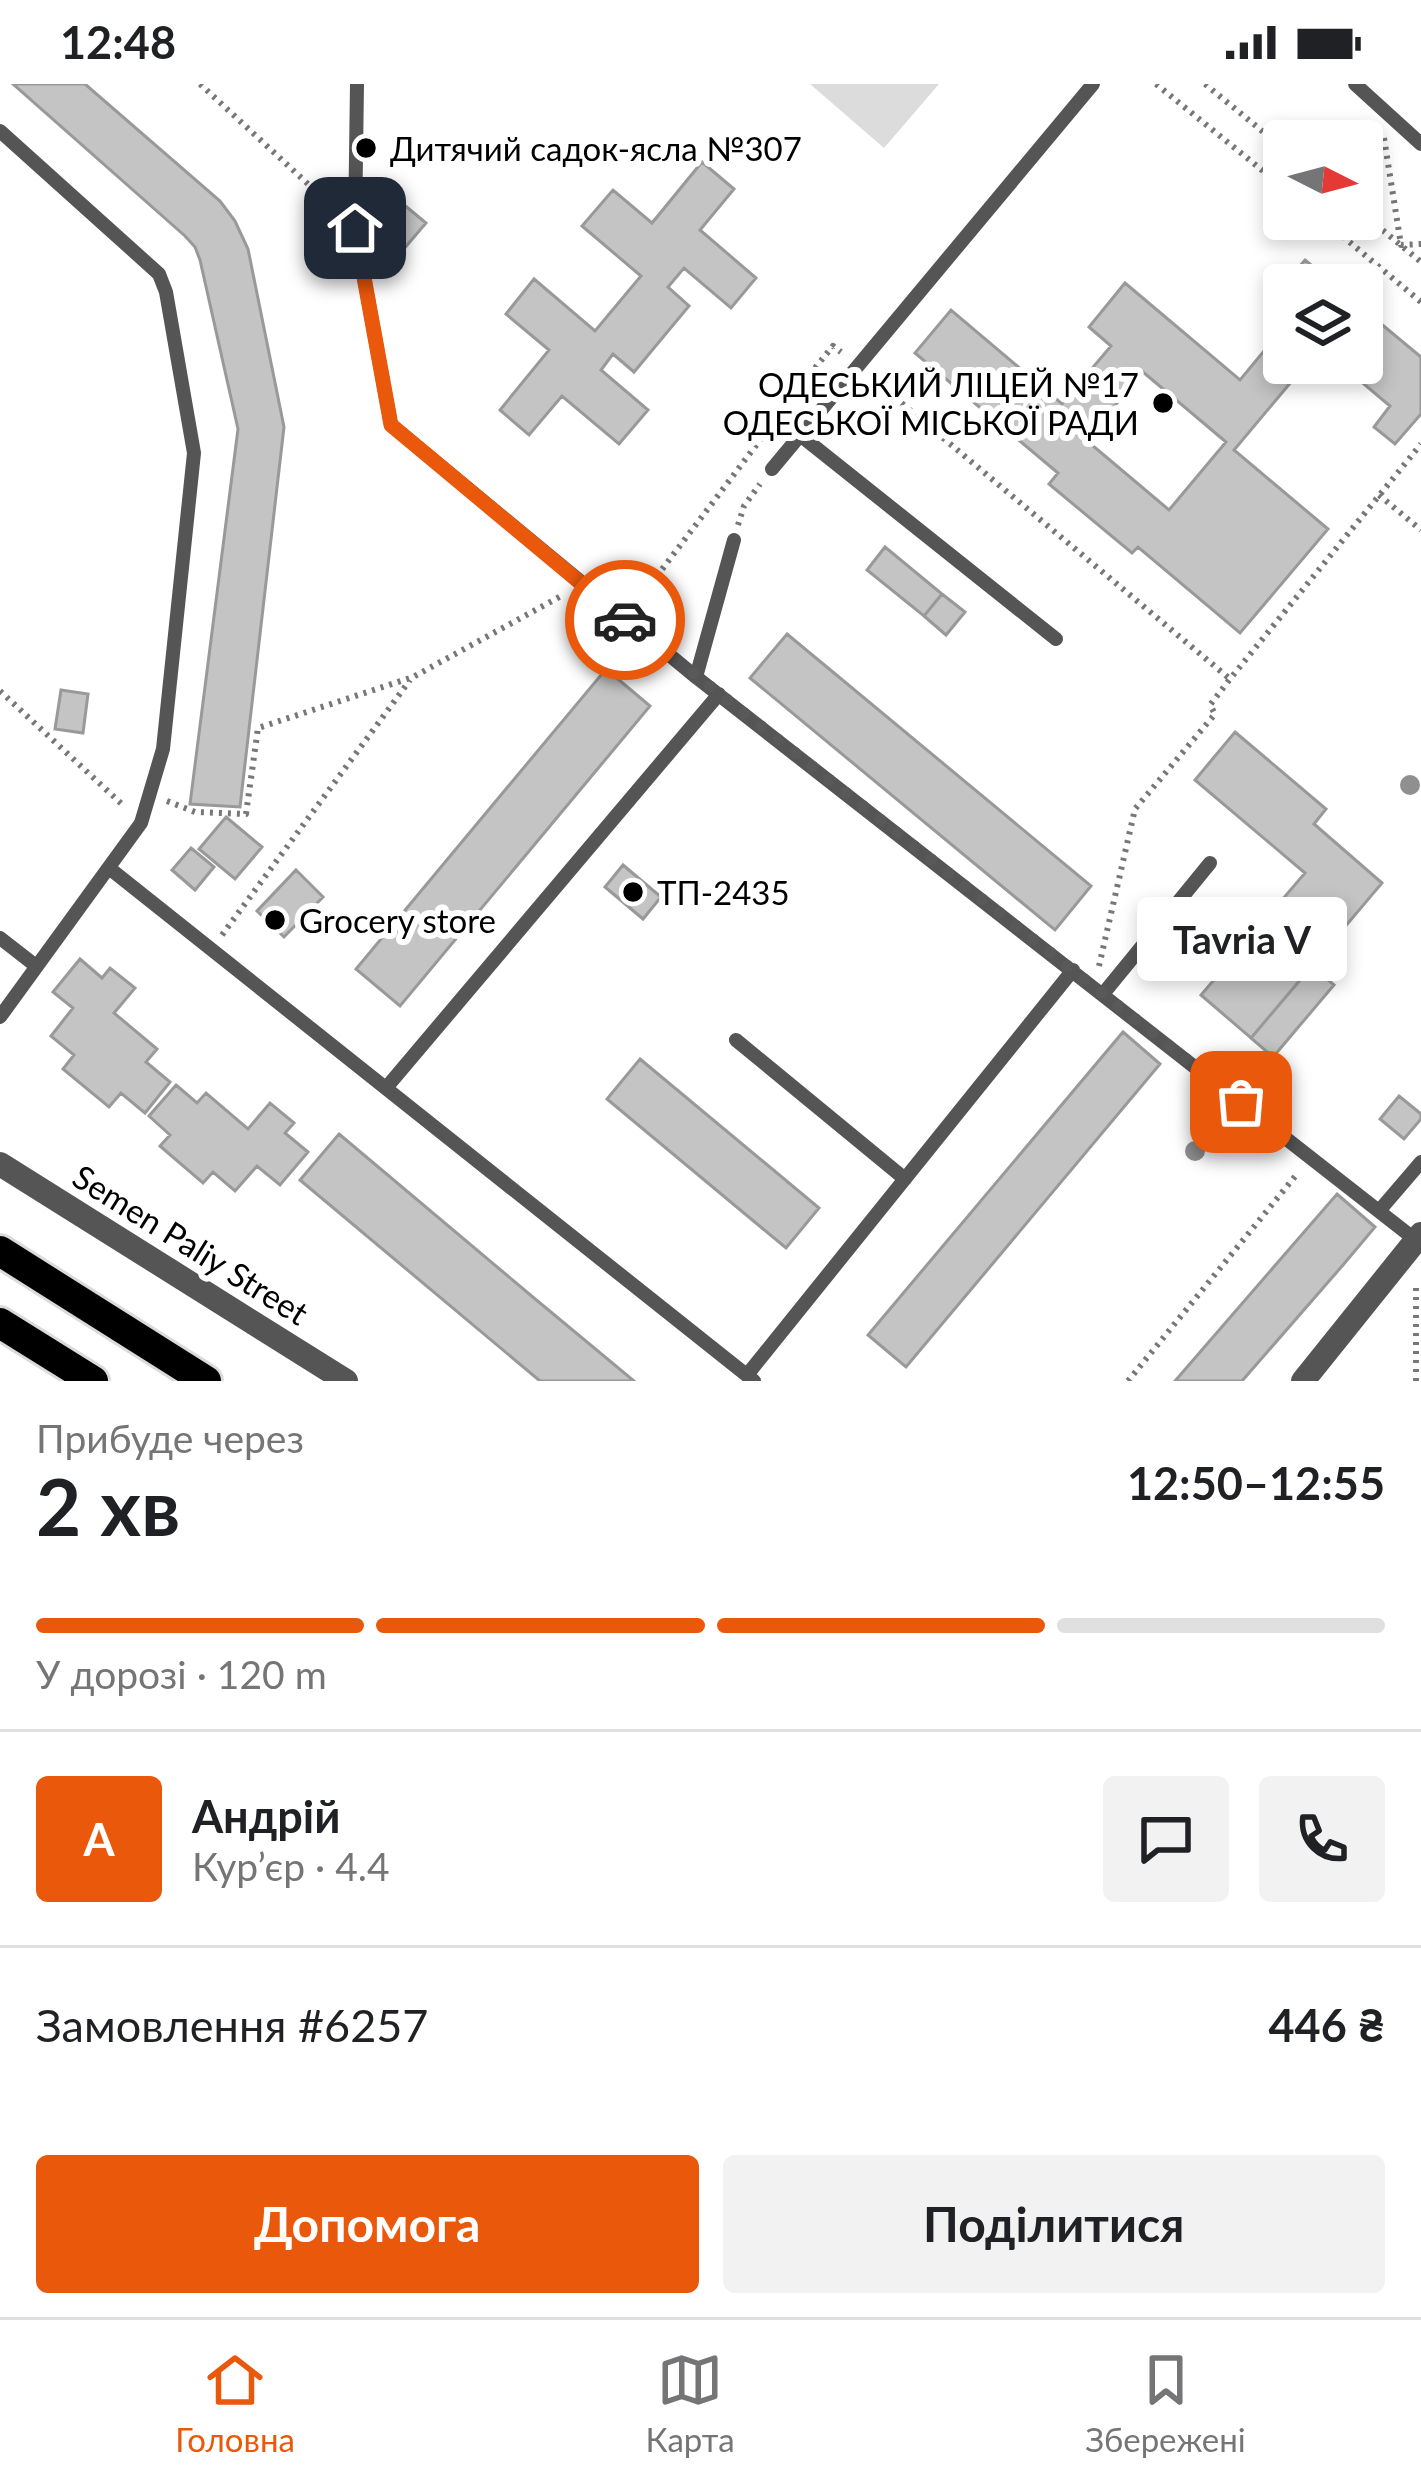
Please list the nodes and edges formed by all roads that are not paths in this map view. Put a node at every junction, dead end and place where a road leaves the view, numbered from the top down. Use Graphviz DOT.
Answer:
graph roads {
  1 [pos="356,84"];
  2 [pos="1093,84"];
  3 [pos="1355,84"];
  4 [pos="0,131"];
  5 [pos="1421,144"];
  6 [pos="800,435"];
  7 [pos="772,469"];
  8 [pos="734,540"];
  9 [pos="1056,639"];
  10 [pos="696,676"];
  11 [pos="719,694"];
  12 [pos="1210,862"];
  13 [pos="109,868"];
  14 [pos="0,938"];
  15 [pos="36,967"];
  16 [pos="1073,970"];
  17 [pos="1099,990"];
  18 [pos="0,1017"];
  19 [pos="736,1040"];
  20 [pos="386,1088"];
  21 [pos="1421,1162"];
  22 [pos="0,1164"];
  23 [pos="905,1179"];
  24 [pos="1379,1211"];
  25 [pos="1419,1240"];
  26 [pos="0,1251"];
  27 [pos="0,1323"];
  28 [pos="751,1378"];
  29 [pos="93,1381"];
  30 [pos="206,1381"];
  31 [pos="346,1381"];
  32 [pos="1303,1381"];
  1 -- 10 [label="lane"];
  2 -- 6 [label="lane"];
  3 -- 5 [label="lane"];
  4 -- 13 [label="lane"];
  6 -- 7 [label="lane"];
  6 -- 9 [label="lane"];
  8 -- 10 [label="lane"];
  10 -- 11 [label="lane"];
  11 -- 16 [label="lane"];
  11 -- 20 [label="lane"];
  12 -- 17 [label="lane"];
  13 -- 15 [label="lane"];
  13 -- 20 [label="lane"];
  14 -- 15 [label="lane"];
  15 -- 18 [label="lane"];
  16 -- 17 [label="lane"];
  16 -- 23 [label="lane"];
  17 -- 24 [label="lane"];
  19 -- 23 [label="lane"];
  20 -- 28 [label="lane"];
  21 -- 24 [label="lane"];
  22 -- 31 [label="street, Semen Paliy Street"];
  23 -- 28 [label="lane"];
  24 -- 25 [label="lane"];
  25 -- 32 [label="street"];
  26 -- 30 [label="main road"];
  27 -- 29 [label="main road"];
}
